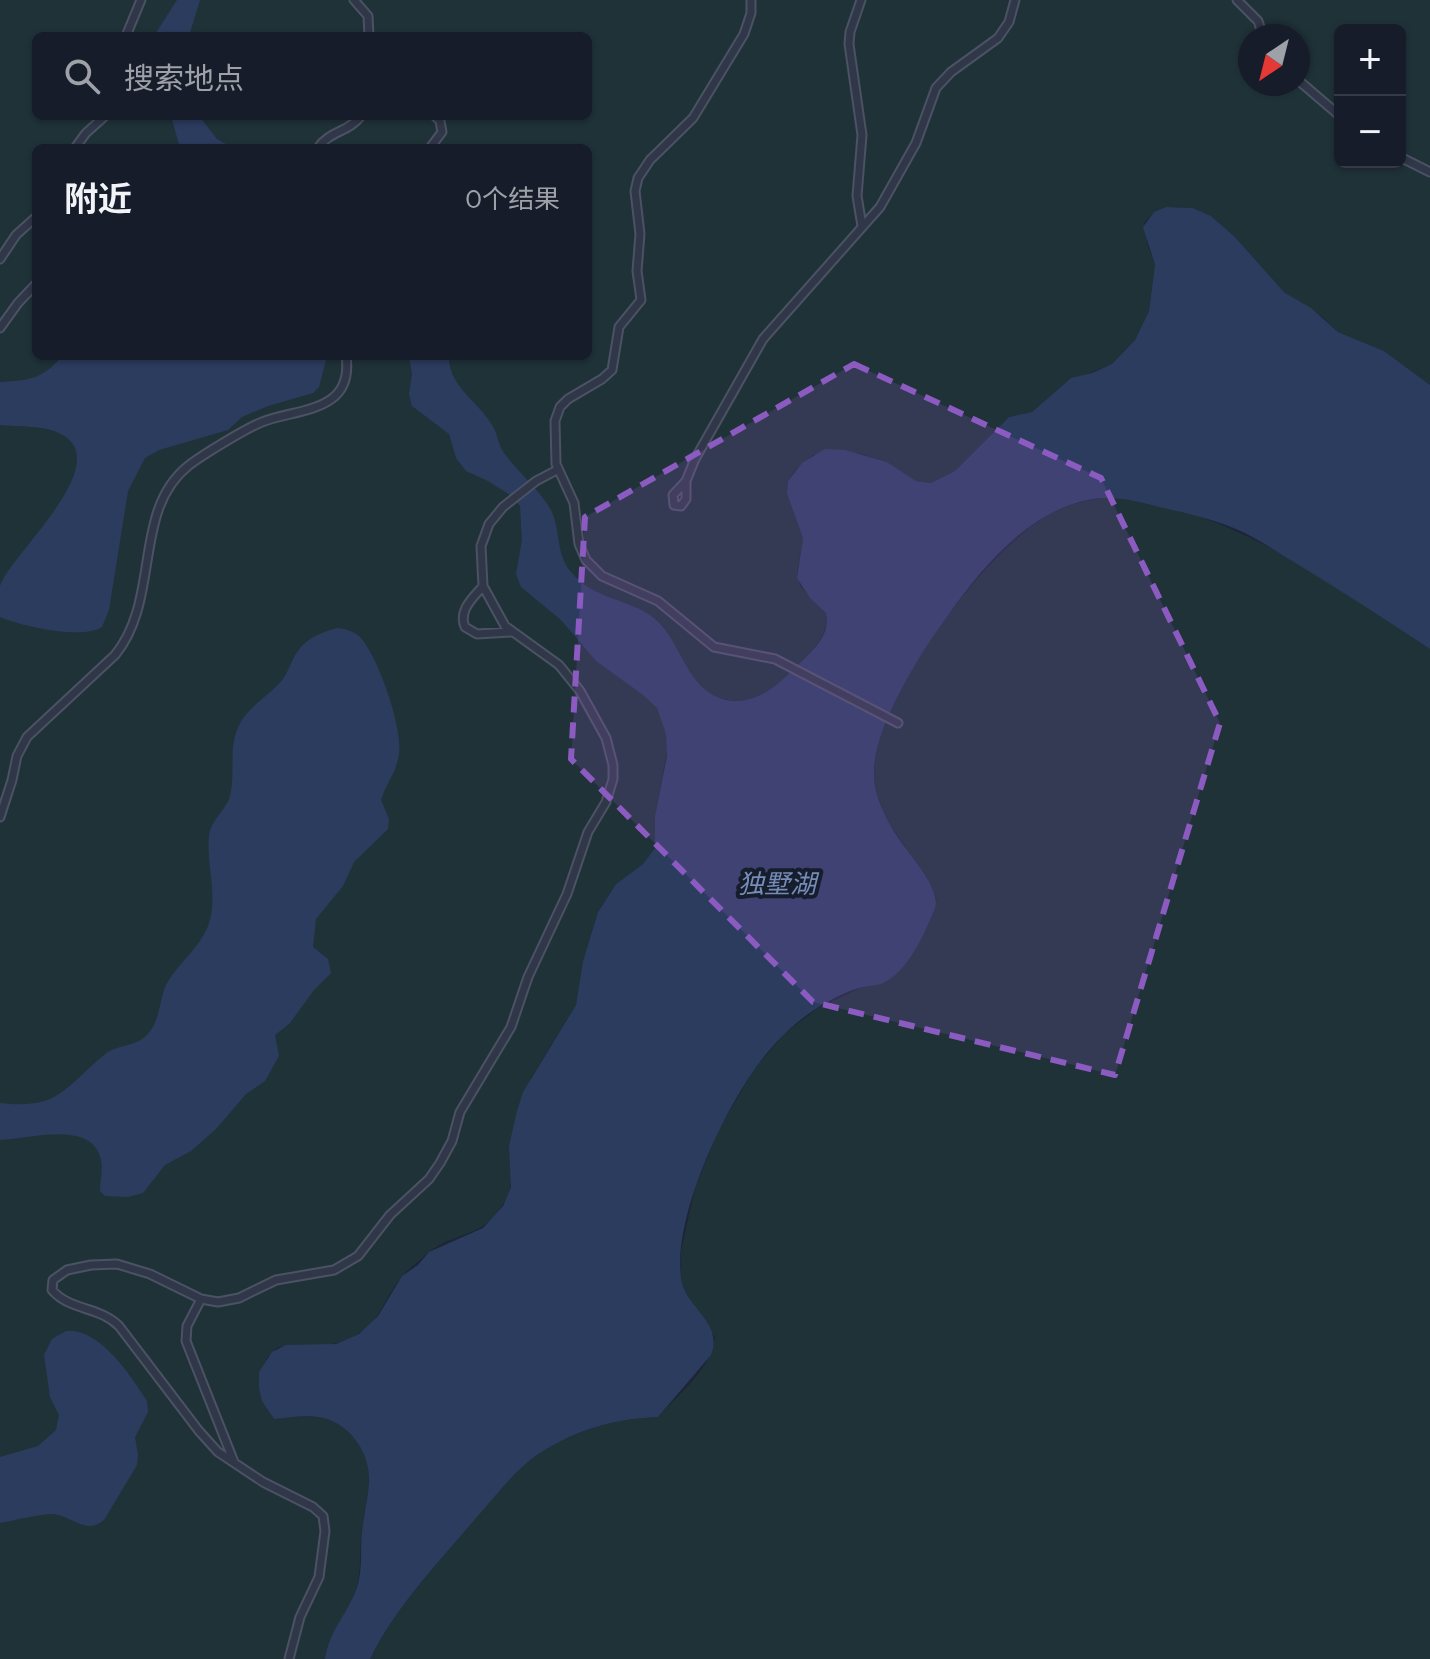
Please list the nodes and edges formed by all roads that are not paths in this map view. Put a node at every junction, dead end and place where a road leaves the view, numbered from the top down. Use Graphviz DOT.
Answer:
graph roads {
  1 [pos="141,0"];
  2 [pos="354,0"];
  3 [pos="751,0"];
  4 [pos="861,0"];
  5 [pos="1015,0"];
  6 [pos="1237,0"];
  7 [pos="367,5"];
  8 [pos="1259,24"];
  9 [pos="128,32"];
  10 [pos="369,32"];
  11 [pos="1310,90"];
  12 [pos="1334,111"];
  13 [pos="101,120"];
  14 [pos="357,120"];
  15 [pos="439,120"];
  16 [pos="78,144"];
  17 [pos="321,144"];
  18 [pos="433,144"];
  19 [pos="1406,160"];
  20 [pos="1430,172"];
  21 [pos="32,221"];
  22 [pos="862,226"];
  23 [pos="0,259"];
  24 [pos="32,288"];
  25 [pos="0,328"];
  26 [pos="346,360"];
  27 [pos="557,470"];
  28 [pos="686,481"];
  29 [pos="483,586"];
  30 [pos="512,632"];
  31 [pos="894,722"];
  32 [pos="0,817"];
  33 [pos="201,1299"];
  34 [pos="235,1464"];
  35 [pos="289,1659"];
  1 -- 9 [label="lane"];
  2 -- 7 [label="lane"];
  3 -- 27 [label="lane"];
  4 -- 22 [label="lane"];
  5 -- 22 [label="lane"];
  6 -- 8 [label="lane"];
  7 -- 10 [label="lane"];
  11 -- 12 [label="lane"];
  13 -- 16 [label="lane"];
  14 -- 17 [label="lane"];
  15 -- 18 [label="lane"];
  19 -- 20 [label="lane"];
  21 -- 23 [label="lane"];
  22 -- 28 [label="lane"];
  24 -- 25 [label="lane"];
  26 -- 32 [label="lane"];
  27 -- 29 [label="lane"];
  27 -- 31 [label="lane"];
  29 -- 30 [label="lane"];
  29 -- 30 [label="lane"];
  30 -- 33 [label="lane"];
  33 -- 34 [label="lane"];
  33 -- 34 [label="lane"];
  34 -- 35 [label="lane"];
}
